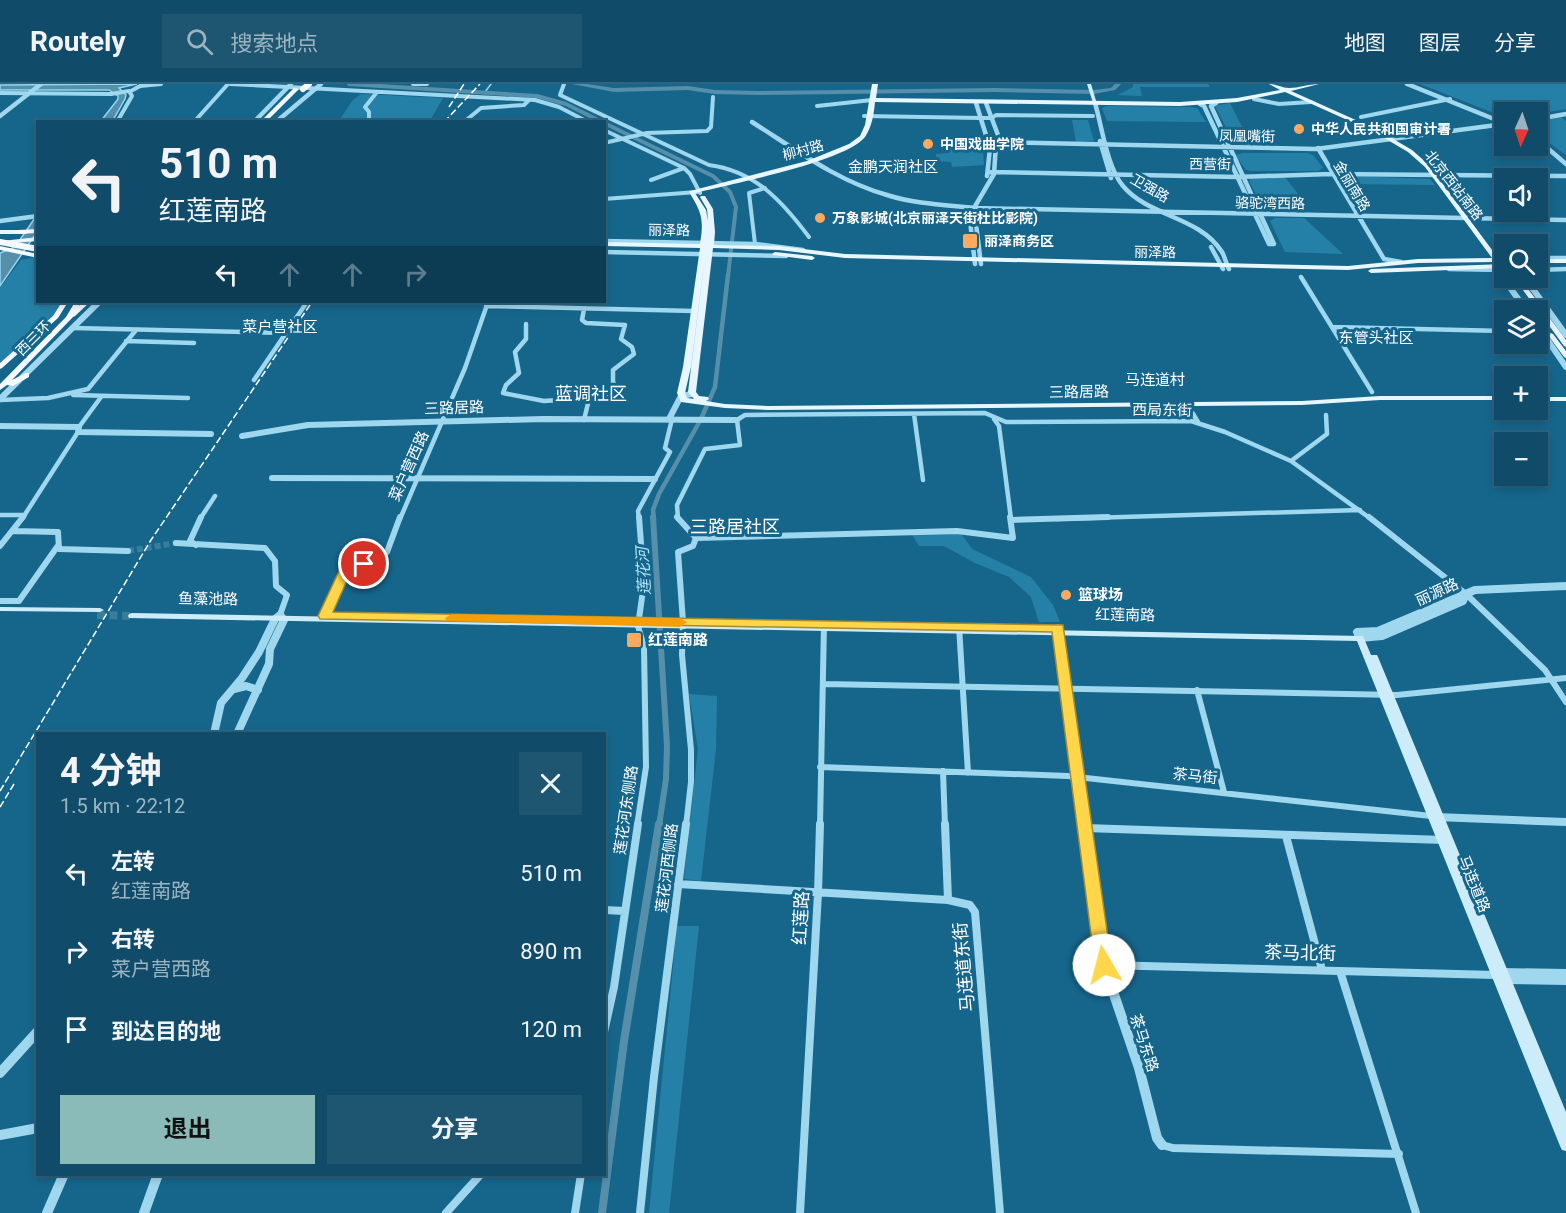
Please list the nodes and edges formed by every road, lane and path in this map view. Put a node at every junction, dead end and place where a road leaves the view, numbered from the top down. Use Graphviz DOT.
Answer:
graph roads {
  1 [pos="35,84"];
  2 [pos="41,84"];
  3 [pos="161,84"];
  4 [pos="229,84"];
  5 [pos="309,84"];
  6 [pos="321,84"];
  7 [pos="413,84"];
  8 [pos="427,84"];
  9 [pos="1272,84"];
  10 [pos="1304,84"];
  11 [pos="1316,84"];
  12 [pos="1409,84"];
  13 [pos="289,85"];
  14 [pos="564,85"];
  15 [pos="1088,86"];
  16 [pos="300,87"];
  17 [pos="316,88"];
  18 [pos="1285,88"];
  19 [pos="130,91"];
  20 [pos="27,92"];
  21 [pos="377,92"];
  22 [pos="0,93"];
  23 [pos="877,93"];
  24 [pos="712,97"];
  25 [pos="1254,99"];
  26 [pos="1450,99"];
  27 [pos="530,100"];
  28 [pos="1092,100"];
  29 [pos="1311,102"];
  30 [pos="976,103"];
  31 [pos="986,103"];
  32 [pos="1202,105"];
  33 [pos="1213,105"];
  34 [pos="0,112"];
  35 [pos="1566,113"];
  36 [pos="0,116"];
  37 [pos="869,116"];
  38 [pos="1093,116"];
  39 [pos="1548,116"];
  40 [pos="1361,117"];
  41 [pos="981,118"];
  42 [pos="992,118"];
  43 [pos="1494,119"];
  44 [pos="118,120"];
  45 [pos="196,120"];
  46 [pos="256,120"];
  47 [pos="264,120"];
  48 [pos="272,120"];
  49 [pos="278,120"];
  50 [pos="369,120"];
  51 [pos="466,120"];
  52 [pos="584,120"];
  53 [pos="1494,125"];
  54 [pos="606,131"];
  55 [pos="641,134"];
  56 [pos="625,139"];
  57 [pos="1397,140"];
  58 [pos="606,143"];
  59 [pos="994,143"];
  60 [pos="1104,145"];
  61 [pos="1548,147"];
  62 [pos="1226,148"];
  63 [pos="1318,150"];
  64 [pos="818,160"];
  65 [pos="1566,162"];
  66 [pos="684,168"];
  67 [pos="992,172"];
  68 [pos="1112,174"];
  69 [pos="1332,174"];
  70 [pos="1435,175"];
  71 [pos="1566,176"];
  72 [pos="1239,177"];
  73 [pos="751,178"];
  74 [pos="651,180"];
  75 [pos="765,188"];
  76 [pos="697,192"];
  77 [pos="606,200"];
  78 [pos="972,207"];
  79 [pos="1164,212"];
  80 [pos="1257,214"];
  81 [pos="36,216"];
  82 [pos="1358,216"];
  83 [pos="1468,217"];
  84 [pos="1566,219"];
  85 [pos="0,221"];
  86 [pos="0,232"];
  87 [pos="36,232"];
  88 [pos="809,237"];
  89 [pos="36,239"];
  90 [pos="0,242"];
  91 [pos="755,244"];
  92 [pos="1272,244"];
  93 [pos="606,246"];
  94 [pos="0,248"];
  95 [pos="36,249"];
  96 [pos="709,249"];
  97 [pos="747,250"];
  98 [pos="805,251"];
  99 [pos="1494,253"];
  100 [pos="36,256"];
  101 [pos="1494,256"];
  102 [pos="1494,259"];
  103 [pos="1548,259"];
  104 [pos="1564,259"];
  105 [pos="1463,260"];
  106 [pos="978,262"];
  107 [pos="1382,262"];
  108 [pos="1494,266"];
  109 [pos="1494,266"];
  110 [pos="1225,267"];
  111 [pos="1566,267"];
  112 [pos="1472,268"];
  113 [pos="1548,268"];
  114 [pos="1447,269"];
  115 [pos="1301,277"];
  116 [pos="1524,288"];
  117 [pos="1532,288"];
  118 [pos="64,303"];
  119 [pos="82,303"];
  120 [pos="98,303"];
  121 [pos="306,303"];
  122 [pos="487,304"];
  123 [pos="584,309"];
  124 [pos="694,311"];
  125 [pos="56,317"];
  126 [pos="526,324"];
  127 [pos="1332,327"];
  128 [pos="73,328"];
  129 [pos="136,330"];
  130 [pos="1494,331"];
  131 [pos="286,333"];
  132 [pos="1566,335"];
  133 [pos="1548,337"];
  134 [pos="1548,340"];
  135 [pos="126,341"];
  136 [pos="194,344"];
  137 [pos="1566,345"];
  138 [pos="1566,356"];
  139 [pos="0,367"];
  140 [pos="1566,367"];
  141 [pos="26,375"];
  142 [pos="254,380"];
  143 [pos="0,389"];
  144 [pos="88,389"];
  145 [pos="1371,392"];
  146 [pos="692,394"];
  147 [pos="63,395"];
  148 [pos="86,396"];
  149 [pos="681,396"];
  150 [pos="1494,396"];
  151 [pos="1494,396"];
  152 [pos="101,397"];
  153 [pos="1548,397"];
  154 [pos="1566,397"];
  155 [pos="0,399"];
  156 [pos="188,399"];
  157 [pos="589,399"];
  158 [pos="699,401"];
  159 [pos="726,404"];
  160 [pos="1187,404"];
  161 [pos="914,414"];
  162 [pos="1326,415"];
  163 [pos="994,418"];
  164 [pos="670,419"];
  165 [pos="584,420"];
  166 [pos="737,420"];
  167 [pos="442,421"];
  168 [pos="1198,422"];
  169 [pos="0,426"];
  170 [pos="78,429"];
  171 [pos="211,434"];
  172 [pos="242,436"];
  173 [pos="1291,461"];
  174 [pos="272,478"];
  175 [pos="415,479"];
  176 [pos="655,479"];
  177 [pos="923,480"];
  178 [pos="214,496"];
  179 [pos="1360,510"];
  180 [pos="0,515"];
  181 [pos="25,515"];
  182 [pos="1011,520"];
  183 [pos="13,531"];
  184 [pos="696,538"];
  185 [pos="176,543"];
  186 [pos="196,545"];
  187 [pos="0,546"];
  188 [pos="57,547"];
  189 [pos="128,551"];
  190 [pos="1566,586"];
  191 [pos="1466,594"];
  192 [pos="0,601"];
  193 [pos="0,609"];
  194 [pos="0,614"];
  195 [pos="134,614"];
  196 [pos="324,616"];
  197 [pos="279,618"];
  198 [pos="638,624"];
  199 [pos="680,624"];
  200 [pos="824,626"];
  201 [pos="959,627"];
  202 [pos="1058,630"];
  203 [pos="1361,635"];
  204 [pos="1566,678"];
  205 [pos="1551,679"];
  206 [pos="824,684"];
  207 [pos="963,686"];
  208 [pos="1066,688"];
  209 [pos="231,690"];
  210 [pos="258,690"];
  211 [pos="1197,690"];
  212 [pos="1387,694"];
  213 [pos="1566,702"];
  214 [pos="214,732"];
  215 [pos="238,732"];
  216 [pos="820,766"];
  217 [pos="943,771"];
  218 [pos="968,773"];
  219 [pos="1078,777"];
  220 [pos="1224,792"];
  221 [pos="1435,817"];
  222 [pos="1566,822"];
  223 [pos="1085,828"];
  224 [pos="1286,836"];
  225 [pos="1444,840"];
  226 [pos="678,884"];
  227 [pos="818,893"];
  228 [pos="948,900"];
  229 [pos="606,910"];
  230 [pos="625,911"];
  231 [pos="1104,965"];
  232 [pos="1322,970"];
  233 [pos="1340,971"];
  234 [pos="1566,973"];
  235 [pos="1500,976"];
  236 [pos="1566,981"];
  237 [pos="606,1023"];
  238 [pos="36,1033"];
  239 [pos="0,1073"];
  240 [pos="1566,1126"];
  241 [pos="36,1128"];
  242 [pos="0,1135"];
  243 [pos="1162,1145"];
  244 [pos="1566,1146"];
  245 [pos="1399,1154"];
  246 [pos="63,1176"];
  247 [pos="157,1176"];
  248 [pos="479,1176"];
  249 [pos="581,1176"];
  250 [pos="47,1213"];
  251 [pos="144,1213"];
  252 [pos="446,1213"];
  253 [pos="575,1213"];
  254 [pos="640,1213"];
  255 [pos="800,1213"];
  256 [pos="1000,1213"];
  257 [pos="1416,1213"];
  1 -- 20 [label="street"];
  2 -- 20 [label="street"];
  3 -- 19 [label="street"];
  4 -- 13 [label="street"];
  4 -- 45 [label="street"];
  5 -- 16 [label="highway, bridge"];
  6 -- 17 [label="street"];
  7 -- 8 [label="street"];
  9 -- 18 [label="main road, 北京西站南路"];
  10 -- 18 [label="main road"];
  11 -- 18 [label="main road"];
  12 -- 26 [label="street"];
  13 -- 17 [label="street"];
  13 -- 46 [label="street"];
  14 -- 55 [label="street"];
  15 -- 28 [label="main road"];
  16 -- 47 [label="highway"];
  16 -- 48 [label="highway"];
  17 -- 21 [label="street"];
  17 -- 49 [label="street"];
  18 -- 28 [label="main road"];
  18 -- 29 [label="main road, 北京西站南路"];
  18 -- 57 [label="main road, 北京西站南路"];
  19 -- 20 [label="street, bridge"];
  19 -- 44 [label="street"];
  20 -- 22 [label="street"];
  20 -- 34 [label="street"];
  20 -- 36 [label="street"];
  21 -- 27 [label="street"];
  21 -- 50 [label="street"];
  23 -- 23 [label="street"];
  23 -- 28 [label="main road"];
  23 -- 37 [label="main road, 柳村路"];
  24 -- 55 [label="street"];
  25 -- 29 [label="street"];
  26 -- 40 [label="street"];
  26 -- 43 [label="street"];
  27 -- 51 [label="street"];
  27 -- 52 [label="street"];
  28 -- 38 [label="street, 卫强路"];
  28 -- 60 [label="street, 卫强路"];
  29 -- 57 [label="main road, 北京西站南路"];
  30 -- 41 [label="street"];
  31 -- 42 [label="street"];
  32 -- 62 [label="street"];
  33 -- 62 [label="street"];
  35 -- 39 [label="street"];
  37 -- 41 [label="street"];
  37 -- 64 [label="main road, 柳村路"];
  38 -- 42 [label="street"];
  38 -- 60 [label="street, 卫强路"];
  41 -- 42 [label="street"];
  41 -- 59 [label="street"];
  42 -- 59 [label="street"];
  53 -- 57 [label="street, 凤凰嘴街"];
  54 -- 56 [label="street"];
  55 -- 56 [label="street"];
  55 -- 73 [label="street"];
  56 -- 58 [label="street"];
  56 -- 66 [label="street"];
  57 -- 63 [label="street, 凤凰嘴街"];
  57 -- 70 [label="main road, 北京西站南路"];
  59 -- 60 [label="street, 凤凰嘴街"];
  59 -- 67 [label="street"];
  60 -- 62 [label="street, 凤凰嘴街"];
  60 -- 68 [label="street, 卫强路"];
  61 -- 65 [label="street"];
  62 -- 63 [label="street, 凤凰嘴街"];
  62 -- 72 [label="street"];
  63 -- 69 [label="street, 金丽南路"];
  64 -- 64 [label="street"];
  64 -- 73 [label="main road, 柳村路"];
  64 -- 78 [label="street, 骆驼湾西路"];
  66 -- 74 [label="street"];
  66 -- 76 [label="street"];
  67 -- 68 [label="street, 西营街"];
  67 -- 78 [label="street"];
  68 -- 72 [label="street, 西营街"];
  68 -- 79 [label="street, 卫强路"];
  69 -- 70 [label="street, 西营街"];
  69 -- 72 [label="street, 西营街"];
  69 -- 82 [label="street, 金丽南路"];
  70 -- 71 [label="street, 西营街"];
  70 -- 83 [label="main road, 北京西站南路"];
  72 -- 80 [label="street"];
  73 -- 75 [label="street"];
  73 -- 76 [label="main road, 柳村路"];
  75 -- 88 [label="street"];
  75 -- 91 [label="street"];
  76 -- 77 [label="street"];
  76 -- 96 [label="main road"];
  78 -- 79 [label="street, 骆驼湾西路"];
  78 -- 106 [label="street"];
  79 -- 80 [label="street, 骆驼湾西路"];
  79 -- 110 [label="street, 卫强路"];
  80 -- 82 [label="street, 骆驼湾西路"];
  80 -- 92 [label="street"];
  81 -- 85 [label="street"];
  82 -- 83 [label="street, 骆驼湾西路"];
  82 -- 107 [label="street, 金丽南路"];
  83 -- 84 [label="street, 骆驼湾西路"];
  83 -- 99 [label="main road, 北京西站南路"];
  83 -- 101 [label="main road, 北京西站南路"];
  86 -- 87 [label="main road"];
  89 -- 90 [label="main road, bridge"];
  90 -- 95 [label="highway, bridge"];
  91 -- 97 [label="street, 丽泽路"];
  91 -- 98 [label="street, 丽泽路"];
  93 -- 96 [label="main road, 丽泽路"];
  94 -- 100 [label="highway"];
  96 -- 97 [label="main road, 丽泽路"];
  96 -- 124 [label="main road"];
  96 -- 146 [label="main road"];
  97 -- 98 [label="main road, 丽泽路"];
  97 -- 106 [label="main road, 丽泽路"];
  98 -- 106 [label="main road, 丽泽路"];
  102 -- 105 [label="main road, 丽泽路"];
  103 -- 104 [label="main road"];
  105 -- 107 [label="main road, 丽泽路"];
  105 -- 112 [label="main road"];
  106 -- 110 [label="main road, 丽泽路"];
  107 -- 110 [label="main road, 丽泽路"];
  108 -- 112 [label="main road, 丽泽路"];
  109 -- 114 [label="street, 丽泽路"];
  110 -- 114 [label="main road, 丽泽路"];
  111 -- 113 [label="main road"];
  112 -- 114 [label="main road, 丽泽路"];
  115 -- 127 [label="street"];
  116 -- 137 [label="main road"];
  117 -- 132 [label="street"];
  118 -- 125 [label="highway, 西二环"];
  119 -- 125 [label="highway"];
  119 -- 143 [label="highway, 西二环"];
  120 -- 128 [label="street"];
  121 -- 131 [label="street"];
  122 -- 123 [label="street"];
  122 -- 167 [label="street, 菜户营西路"];
  123 -- 124 [label="street"];
  123 -- 157 [label="street"];
  124 -- 149 [label="main road"];
  125 -- 139 [label="highway, 西二环"];
  126 -- 157 [label="street"];
  127 -- 130 [label="street"];
  127 -- 145 [label="street"];
  128 -- 129 [label="street"];
  128 -- 141 [label="street"];
  129 -- 131 [label="street"];
  129 -- 135 [label="street"];
  131 -- 142 [label="street"];
  133 -- 138 [label="main road"];
  134 -- 140 [label="street"];
  135 -- 136 [label="street"];
  135 -- 144 [label="street"];
  141 -- 143 [label="highway"];
  141 -- 155 [label="street"];
  144 -- 147 [label="street"];
  144 -- 148 [label="street"];
  146 -- 149 [label="street"];
  146 -- 158 [label="main road"];
  147 -- 148 [label="street"];
  147 -- 155 [label="street"];
  148 -- 152 [label="street"];
  149 -- 158 [label="main road"];
  149 -- 164 [label="street"];
  150 -- 159 [label="main road, 三路居路"];
  151 -- 160 [label="main road, 三路居路"];
  152 -- 156 [label="street"];
  152 -- 170 [label="street"];
  153 -- 154 [label="main road"];
  157 -- 165 [label="street"];
  158 -- 159 [label="main road"];
  159 -- 160 [label="main road, 三路居路"];
  160 -- 168 [label="street"];
  161 -- 163 [label="street, 西局东街"];
  161 -- 166 [label="street, 西局东街"];
  161 -- 177 [label="street"];
  162 -- 173 [label="street"];
  163 -- 168 [label="street, 西局东街"];
  163 -- 182 [label="street"];
  164 -- 165 [label="street, 三路居路"];
  164 -- 166 [label="street, 三路居路"];
  164 -- 176 [label="street"];
  165 -- 167 [label="street, 三路居路"];
  166 -- 184 [label="street"];
  167 -- 172 [label="street, 三路居路"];
  167 -- 175 [label="street, 菜户营西路"];
  168 -- 173 [label="street, 西局东街"];
  169 -- 170 [label="street"];
  170 -- 171 [label="street"];
  170 -- 181 [label="street"];
  173 -- 179 [label="street, 西局东街"];
  174 -- 175 [label="street"];
  175 -- 176 [label="street"];
  175 -- 196 [label="street, 菜户营西路"];
  176 -- 198 [label="street"];
  178 -- 186 [label="street"];
  179 -- 182 [label="street"];
  179 -- 191 [label="street, 西局东街"];
  180 -- 181 [label="street"];
  181 -- 183 [label="street"];
  182 -- 184 [label="street"];
  183 -- 187 [label="street"];
  183 -- 188 [label="street"];
  184 -- 199 [label="street, 莲花河西侧路"];
  185 -- 186 [label="street"];
  186 -- 197 [label="street"];
  188 -- 189 [label="street"];
  188 -- 192 [label="street"];
  190 -- 191 [label="street, 丽源路"];
  191 -- 203 [label="street"];
  191 -- 205 [label="street, 西局东街"];
  193 -- 194 [label="main road"];
  195 -- 197 [label="main road, 鱼藻池路"];
  196 -- 197 [label="main road"];
  196 -- 198 [label="main road"];
  197 -- 198 [label="main road"];
  197 -- 209 [label="street"];
  197 -- 210 [label="street"];
  198 -- 199 [label="main road, 红莲南路"];
  198 -- 230 [label="street, 莲花河东侧路"];
  199 -- 200 [label="main road, 红莲南路"];
  199 -- 226 [label="street, 莲花河西侧路"];
  200 -- 201 [label="main road, 红莲南路"];
  200 -- 206 [label="street, 红莲路"];
  201 -- 202 [label="main road, 红莲南路"];
  201 -- 207 [label="street"];
  202 -- 203 [label="main road, 红莲南路"];
  202 -- 208 [label="street, 茶马东路"];
  203 -- 212 [label="main road, 马连道路"];
  204 -- 205 [label="street"];
  205 -- 212 [label="street"];
  205 -- 213 [label="street, 西局东街"];
  206 -- 207 [label="street"];
  206 -- 216 [label="street, 红莲路"];
  207 -- 208 [label="street"];
  207 -- 218 [label="street"];
  208 -- 211 [label="street"];
  208 -- 219 [label="street, 茶马东路"];
  209 -- 210 [label="street"];
  209 -- 214 [label="street"];
  210 -- 215 [label="street"];
  211 -- 212 [label="street"];
  211 -- 220 [label="street"];
  212 -- 221 [label="main road, 马连道路"];
  216 -- 217 [label="street, 茶马街"];
  216 -- 227 [label="street, 红莲路"];
  217 -- 218 [label="street, 茶马街"];
  217 -- 228 [label="street"];
  218 -- 219 [label="street, 茶马街"];
  219 -- 220 [label="street, 茶马街"];
  219 -- 223 [label="street, 茶马东路"];
  220 -- 221 [label="street, 茶马街"];
  221 -- 222 [label="street, 茶马街"];
  221 -- 225 [label="main road, 马连道路"];
  223 -- 224 [label="street"];
  223 -- 231 [label="street, 茶马东路"];
  224 -- 225 [label="street"];
  224 -- 232 [label="street"];
  225 -- 235 [label="main road, 马连道路"];
  226 -- 227 [label="street, 马连道东街"];
  226 -- 254 [label="street, 莲花河西侧路"];
  227 -- 228 [label="street, 马连道东街"];
  227 -- 255 [label="street, 红莲路"];
  228 -- 256 [label="street, 马连道东街"];
  229 -- 230 [label="street"];
  230 -- 237 [label="street, 莲花河东侧路"];
  231 -- 232 [label="street, 茶马北街"];
  231 -- 243 [label="street, 茶马东路"];
  232 -- 233 [label="street, 茶马北街"];
  233 -- 235 [label="street, 茶马北街"];
  233 -- 245 [label="street"];
  234 -- 235 [label="street, 茶马北街"];
  235 -- 236 [label="street, 茶马北街"];
  235 -- 240 [label="main road, 马连道路"];
  235 -- 244 [label="main road, 马连道路"];
  238 -- 239 [label="street"];
  241 -- 242 [label="street"];
  243 -- 245 [label="street"];
  245 -- 257 [label="street"];
  246 -- 250 [label="street"];
  247 -- 251 [label="street"];
  248 -- 252 [label="street"];
  249 -- 253 [label="street"];
}
